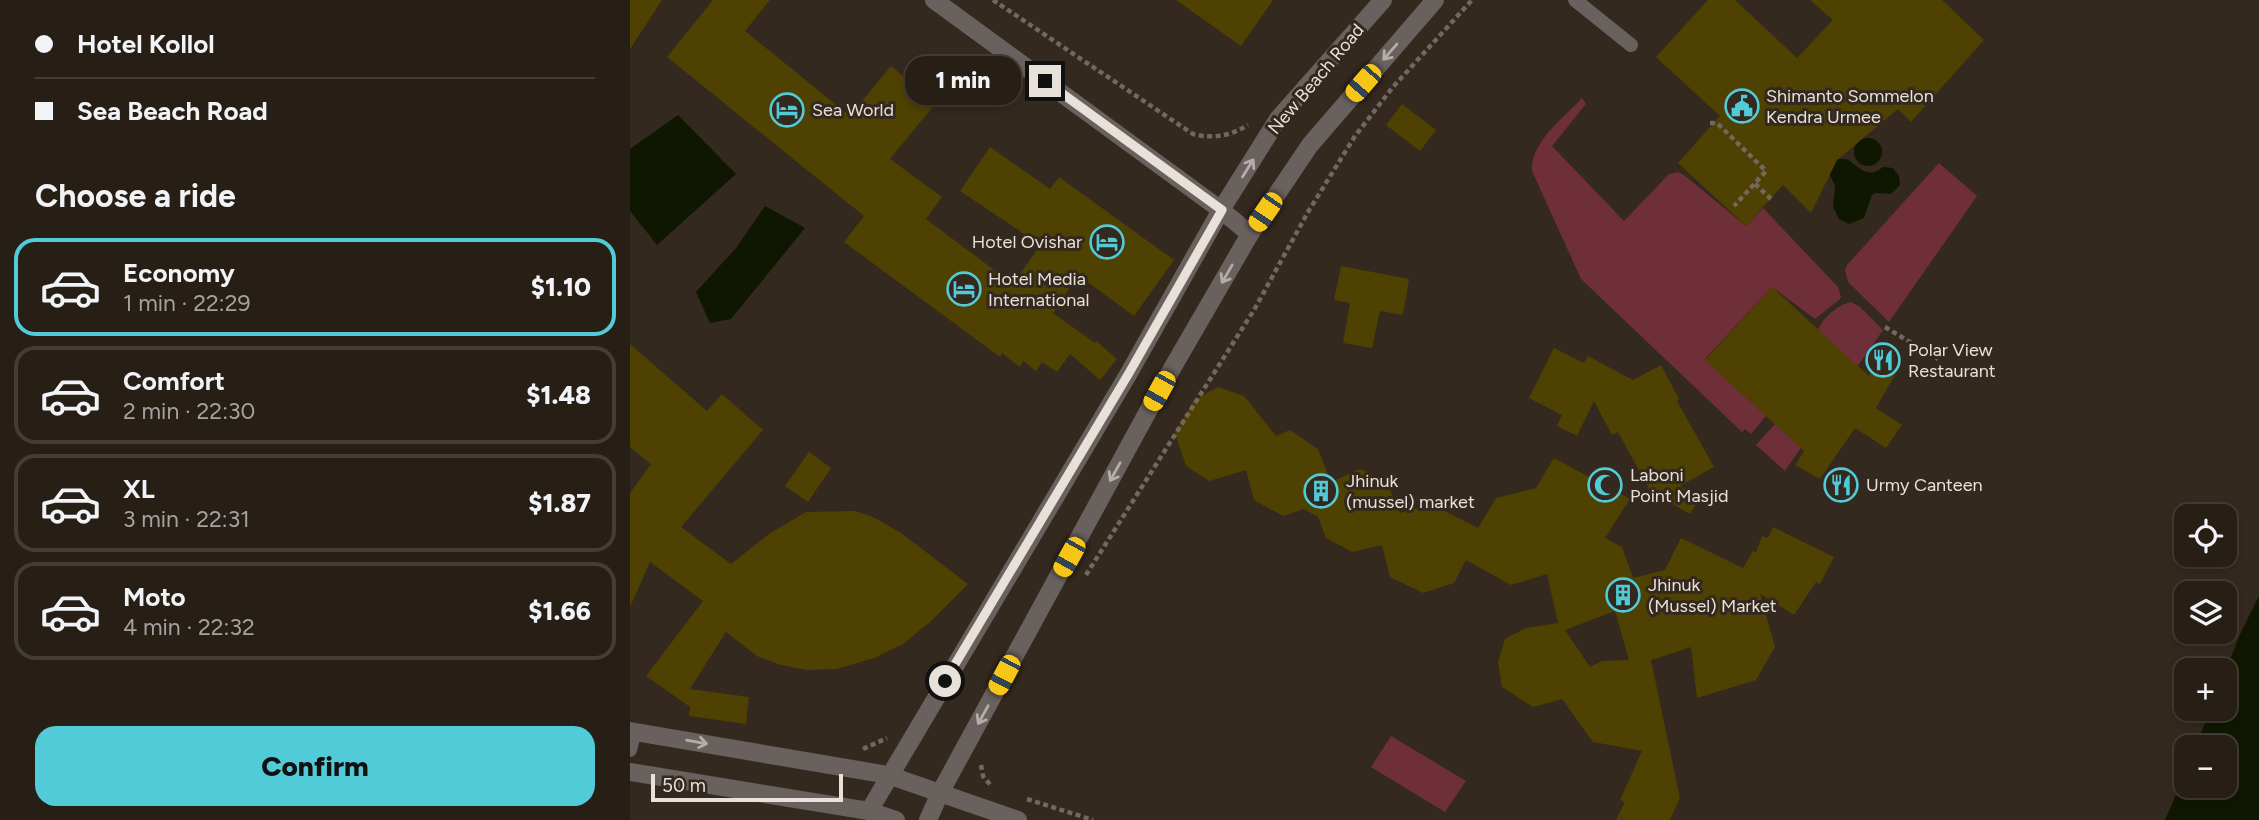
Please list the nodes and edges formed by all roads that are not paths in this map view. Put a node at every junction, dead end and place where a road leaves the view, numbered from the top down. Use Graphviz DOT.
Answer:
graph roads {
  1 [pos="934,0"];
  2 [pos="1384,0"];
  3 [pos="1435,0"];
  4 [pos="1576,0"];
  5 [pos="1631,45"];
  6 [pos="1222,210"];
  7 [pos="1250,234"];
  8 [pos="633,731"];
  9 [pos="630,750"];
  10 [pos="630,772"];
  11 [pos="888,775"];
  12 [pos="940,793"];
  13 [pos="869,811"];
  14 [pos="896,820"];
  15 [pos="928,820"];
  16 [pos="1018,820"];
  1 -- 6 [label="street"];
  6 -- 2 [label="street, New Beach Road, one-way"];
  3 -- 7 [label="street, one-way"];
  4 -- 5 [label="lane"];
  6 -- 7 [label="street"];
  6 -- 11 [label="street, New Beach Road"];
  7 -- 12 [label="street, one-way"];
  8 -- 9 [label="lane"];
  8 -- 11 [label="street, one-way"];
  10 -- 13 [label="street"];
  11 -- 12 [label="street"];
  11 -- 13 [label="street, New Beach Road"];
  12 -- 15 [label="street"];
  12 -- 16 [label="street"];
  13 -- 14 [label="street"];
}
